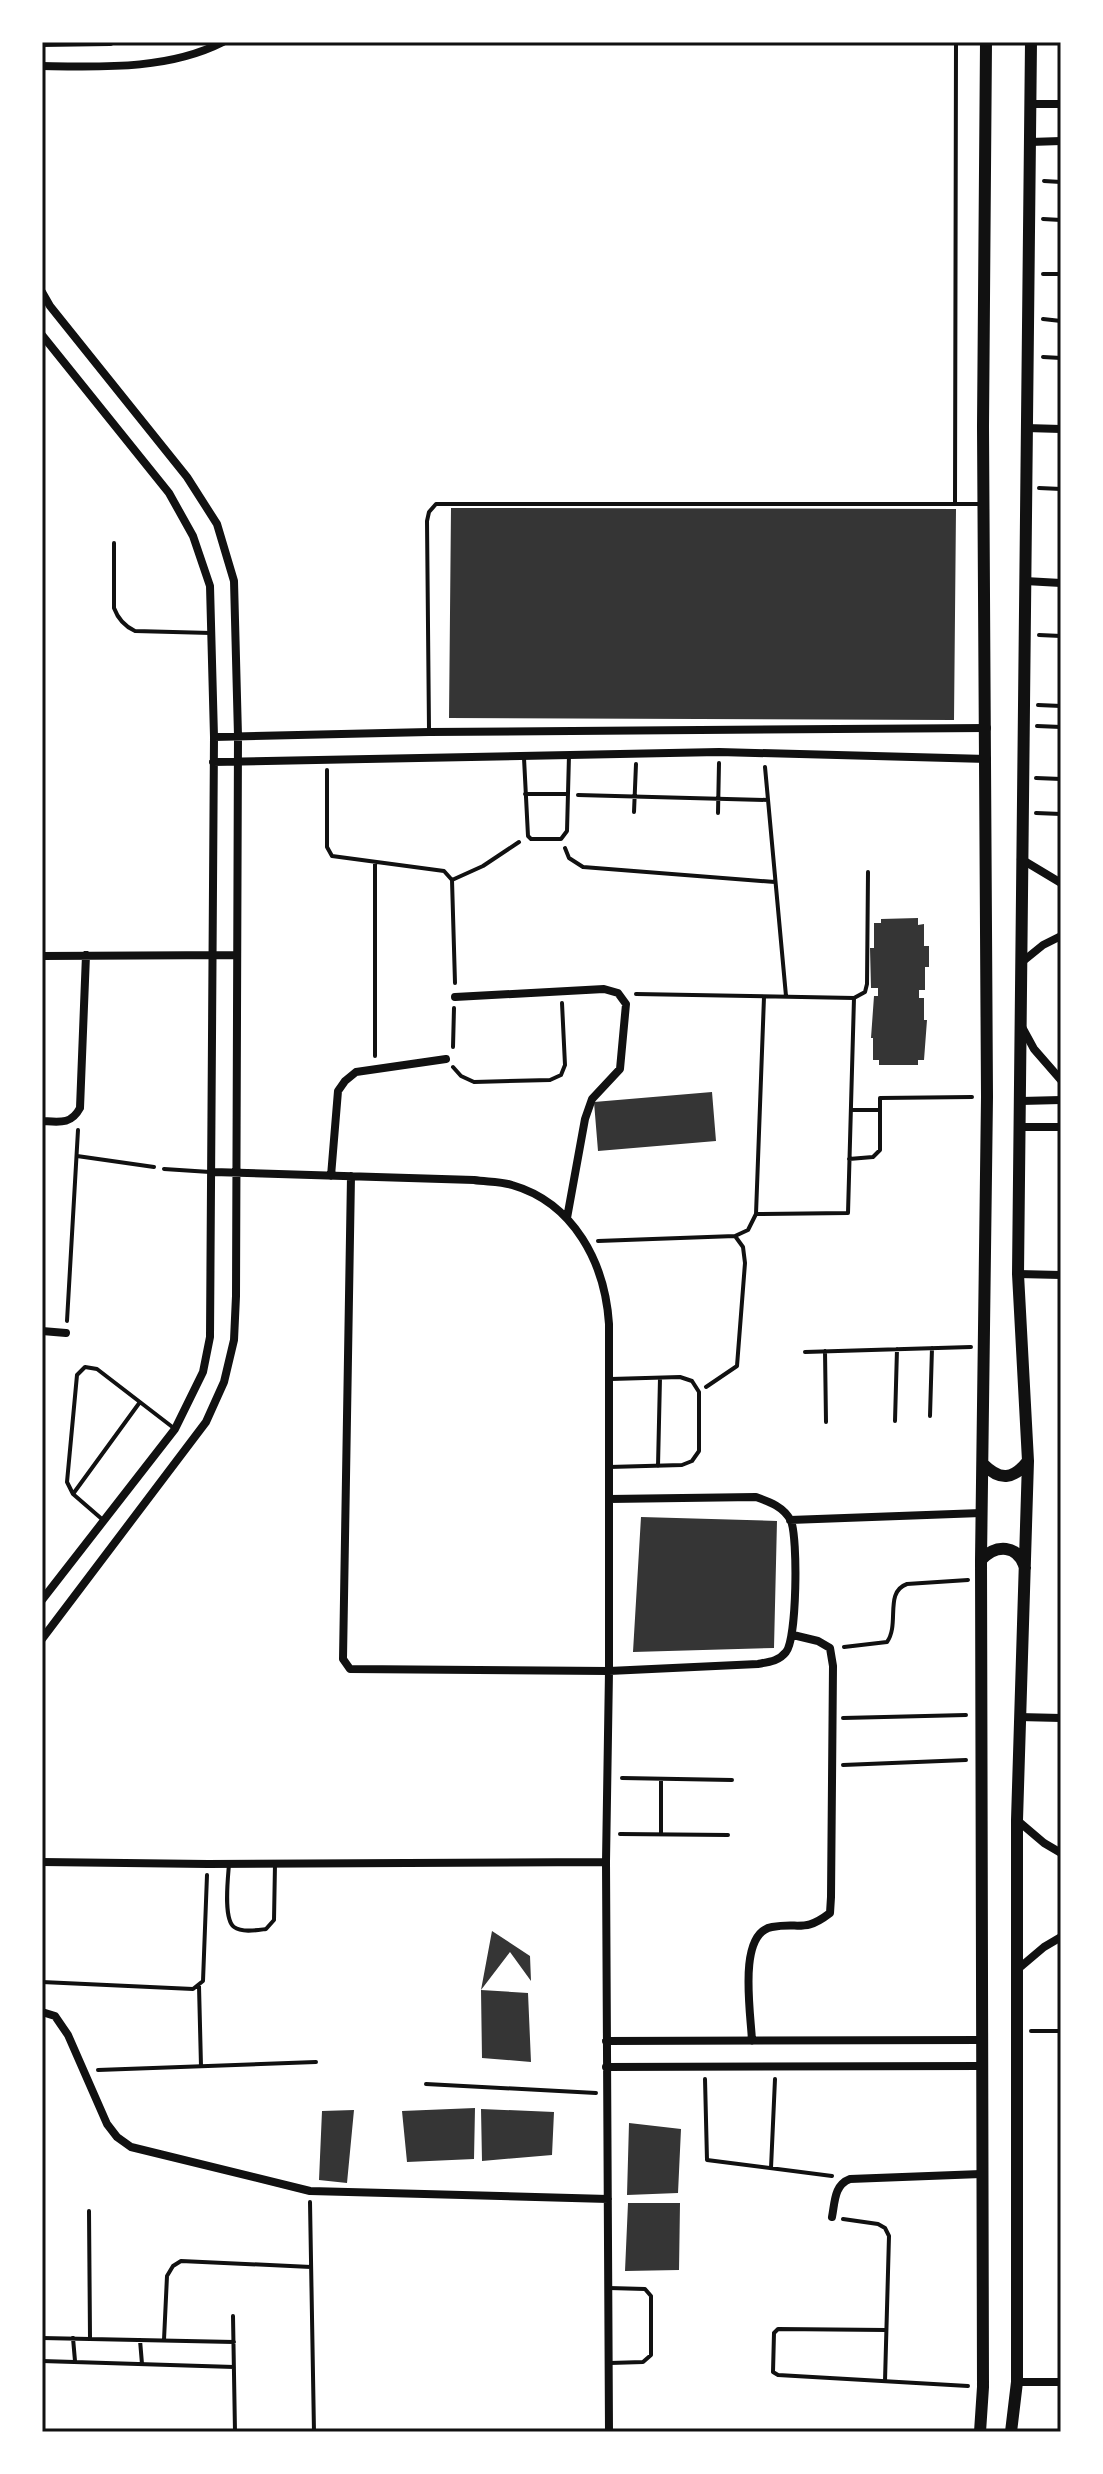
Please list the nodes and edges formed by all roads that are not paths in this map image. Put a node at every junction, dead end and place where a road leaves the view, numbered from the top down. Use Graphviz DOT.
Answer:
graph roads {
  1 [pos="110,42"];
  2 [pos="223,42"];
  3 [pos="956,42"];
  4 [pos="986,42"];
  5 [pos="1031,42"];
  6 [pos="42,43"];
  7 [pos="42,66"];
  8 [pos="1031,104"];
  9 [pos="1061,104"];
  10 [pos="1061,141"];
  11 [pos="1030,142"];
  12 [pos="42,292"];
  13 [pos="42,335"];
  14 [pos="1026,428"];
  15 [pos="1061,429"];
  16 [pos="955,503"];
  17 [pos="985,504"];
  18 [pos="114,543"];
  19 [pos="1025,581"];
  20 [pos="1061,583"];
  21 [pos="211,633"];
  22 [pos="987,728"];
  23 [pos="429,732"];
  24 [pos="238,736"];
  25 [pos="214,737"];
  26 [pos="524,755"];
  27 [pos="569,755"];
  28 [pos="987,759"];
  29 [pos="237,761"];
  30 [pos="213,762"];
  31 [pos="525,794"];
  32 [pos="568,794"];
  33 [pos="1021,859"];
  34 [pos="1061,883"];
  35 [pos="1061,936"];
  36 [pos="86,955"];
  37 [pos="212,955"];
  38 [pos="235,955"];
  39 [pos="42,956"];
  40 [pos="1022,962"];
  41 [pos="455,997"];
  42 [pos="1022,1027"];
  43 [pos="446,1059"];
  44 [pos="1061,1080"];
  45 [pos="1061,1100"];
  46 [pos="1021,1101"];
  47 [pos="42,1121"];
  48 [pos="1020,1127"];
  49 [pos="1061,1127"];
  50 [pos="164,1169"];
  51 [pos="213,1172"];
  52 [pos="237,1173"];
  53 [pos="331,1176"];
  54 [pos="351,1176"];
  55 [pos="567,1218"];
  56 [pos="1018,1274"];
  57 [pos="1061,1275"];
  58 [pos="42,1331"];
  59 [pos="66,1333"];
  60 [pos="660,1378"];
  61 [pos="609,1380"];
  62 [pos="140,1402"];
  63 [pos="175,1429"];
  64 [pos="1028,1461"];
  65 [pos="983,1464"];
  66 [pos="658,1466"];
  67 [pos="609,1467"];
  68 [pos="73,1494"];
  69 [pos="609,1499"];
  70 [pos="981,1513"];
  71 [pos="790,1520"];
  72 [pos="104,1521"];
  73 [pos="981,1560"];
  74 [pos="1026,1571"];
  75 [pos="42,1600"];
  76 [pos="793,1635"];
  77 [pos="42,1639"];
  78 [pos="609,1671"];
  79 [pos="1019,1717"];
  80 [pos="1061,1718"];
  81 [pos="1017,1820"];
  82 [pos="1061,1853"];
  83 [pos="42,1862"];
  84 [pos="606,1862"];
  85 [pos="229,1864"];
  86 [pos="275,1864"];
  87 [pos="1061,1937"];
  88 [pos="1018,1969"];
  89 [pos="42,2012"];
  90 [pos="981,2040"];
  91 [pos="606,2041"];
  92 [pos="752,2041"];
  93 [pos="981,2066"];
  94 [pos="606,2067"];
  95 [pos="981,2174"];
  96 [pos="608,2199"];
  97 [pos="832,2217"];
  98 [pos="609,2288"];
  99 [pos="610,2363"];
  100 [pos="1017,2382"];
  101 [pos="1061,2382"];
  102 [pos="609,2432"];
  103 [pos="980,2432"];
  104 [pos="1011,2432"];
  1 -- 6 [label="street"];
  2 -- 7 [label="street"];
  3 -- 16 [label="lane"];
  4 -- 17 [label="main road"];
  5 -- 8 [label="main road"];
  8 -- 9 [label="street"];
  8 -- 11 [label="main road"];
  10 -- 11 [label="street"];
  11 -- 14 [label="main road"];
  12 -- 24 [label="street"];
  13 -- 21 [label="street"];
  14 -- 15 [label="street"];
  14 -- 19 [label="main road"];
  16 -- 17 [label="lane"];
  16 -- 23 [label="lane"];
  17 -- 22 [label="main road"];
  18 -- 21 [label="lane"];
  19 -- 20 [label="street"];
  19 -- 33 [label="main road"];
  21 -- 25 [label="street"];
  22 -- 23 [label="street"];
  22 -- 28 [label="main road"];
  23 -- 24 [label="street"];
  24 -- 25 [label="street"];
  24 -- 29 [label="street"];
  25 -- 30 [label="street"];
  26 -- 27 [label="street"];
  26 -- 29 [label="street"];
  26 -- 31 [label="lane"];
  27 -- 28 [label="street"];
  27 -- 32 [label="lane"];
  28 -- 65 [label="main road"];
  29 -- 30 [label="street"];
  29 -- 38 [label="street"];
  30 -- 37 [label="street"];
  31 -- 32 [label="lane"];
  31 -- 32 [label="lane"];
  33 -- 34 [label="street"];
  33 -- 40 [label="main road"];
  35 -- 40 [label="street"];
  36 -- 37 [label="street"];
  36 -- 39 [label="street"];
  36 -- 47 [label="street"];
  37 -- 38 [label="street"];
  37 -- 51 [label="street"];
  38 -- 52 [label="street"];
  40 -- 42 [label="main road"];
  41 -- 55 [label="street"];
  42 -- 44 [label="street"];
  42 -- 46 [label="main road"];
  43 -- 53 [label="street"];
  45 -- 46 [label="street"];
  46 -- 48 [label="main road"];
  48 -- 49 [label="street"];
  48 -- 56 [label="main road"];
  50 -- 51 [label="lane"];
  51 -- 52 [label="street"];
  51 -- 63 [label="street"];
  52 -- 53 [label="street"];
  52 -- 77 [label="street"];
  53 -- 54 [label="street"];
  54 -- 55 [label="street"];
  54 -- 78 [label="street"];
  55 -- 61 [label="street"];
  56 -- 57 [label="street"];
  56 -- 64 [label="main road"];
  58 -- 59 [label="street"];
  60 -- 61 [label="lane"];
  60 -- 66 [label="lane"];
  60 -- 66 [label="lane"];
  61 -- 67 [label="street"];
  62 -- 63 [label="lane"];
  62 -- 68 [label="lane"];
  62 -- 68 [label="lane"];
  63 -- 72 [label="street"];
  64 -- 65 [label="main road"];
  64 -- 74 [label="main road"];
  65 -- 70 [label="main road"];
  66 -- 67 [label="lane"];
  67 -- 69 [label="street"];
  68 -- 72 [label="lane"];
  69 -- 71 [label="street"];
  69 -- 78 [label="street"];
  70 -- 71 [label="street"];
  70 -- 73 [label="main road"];
  71 -- 76 [label="street"];
  72 -- 75 [label="street"];
  73 -- 74 [label="main road"];
  73 -- 90 [label="main road"];
  74 -- 79 [label="main road"];
  76 -- 78 [label="street"];
  76 -- 92 [label="street"];
  78 -- 84 [label="street"];
  79 -- 80 [label="street"];
  79 -- 81 [label="main road"];
  81 -- 82 [label="street"];
  81 -- 88 [label="main road"];
  83 -- 85 [label="street"];
  84 -- 86 [label="street"];
  84 -- 91 [label="street"];
  85 -- 86 [label="street"];
  85 -- 86 [label="lane"];
  87 -- 88 [label="street"];
  88 -- 100 [label="main road"];
  89 -- 96 [label="street"];
  90 -- 92 [label="street"];
  90 -- 93 [label="main road"];
  91 -- 92 [label="street"];
  91 -- 94 [label="street"];
  93 -- 94 [label="street"];
  93 -- 95 [label="main road"];
  94 -- 96 [label="street"];
  95 -- 97 [label="street"];
  95 -- 103 [label="main road"];
  96 -- 98 [label="street"];
  98 -- 99 [label="street"];
  98 -- 99 [label="lane"];
  99 -- 102 [label="street"];
  100 -- 101 [label="street"];
  100 -- 104 [label="main road"];
}
